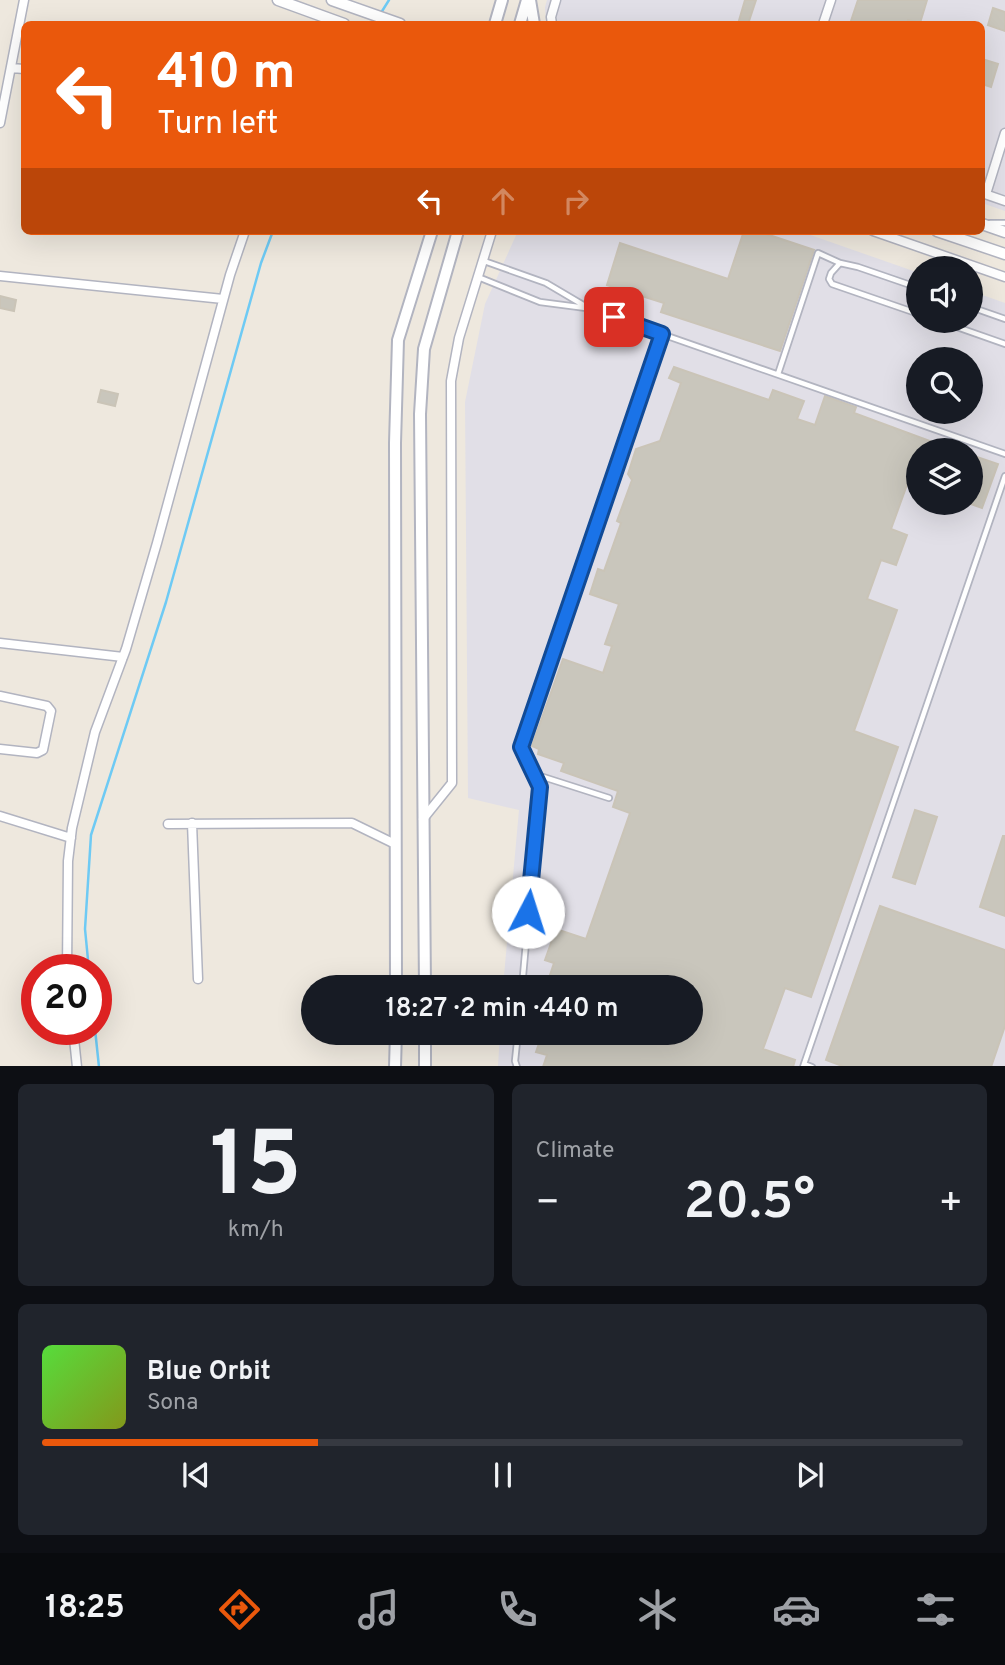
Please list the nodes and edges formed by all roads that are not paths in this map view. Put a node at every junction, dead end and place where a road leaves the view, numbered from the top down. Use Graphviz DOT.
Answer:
graph roads {
  1 [pos="24,0"];
  2 [pos="278,0"];
  3 [pos="332,0"];
  4 [pos="502,0"];
  5 [pos="529,0"];
  6 [pos="556,0"];
  7 [pos="831,0"];
  8 [pos="348,3"];
  9 [pos="332,21"];
  10 [pos="391,21"];
  11 [pos="496,21"];
  12 [pos="521,21"];
  13 [pos="533,21"];
  14 [pos="552,21"];
  15 [pos="824,21"];
  16 [pos="11,68"];
  17 [pos="21,69"];
  18 [pos="2,98"];
  19 [pos="0,123"];
  20 [pos="1005,133"];
  21 [pos="1000,165"];
  22 [pos="985,191"];
  23 [pos="985,193"];
  24 [pos="1005,201"];
  25 [pos="1005,223"];
  26 [pos="985,224"];
  27 [pos="985,225"];
  28 [pos="1005,232"];
  29 [pos="244,235"];
  30 [pos="431,235"];
  31 [pos="457,235"];
  32 [pos="491,235"];
  33 [pos="884,235"];
  34 [pos="949,235"];
  35 [pos="1005,254"];
  36 [pos="483,261"];
  37 [pos="840,263"];
  38 [pos="0,276"];
  39 [pos="1005,277"];
  40 [pos="478,278"];
  41 [pos="906,284"];
  42 [pos="223,299"];
  43 [pos="590,309"];
  44 [pos="906,310"];
  45 [pos="983,311"];
  46 [pos="1005,319"];
  47 [pos="974,333"];
  48 [pos="662,334"];
  49 [pos="1005,344"];
  50 [pos="778,374"];
  51 [pos="1005,454"];
  52 [pos="1005,476"];
  53 [pos="0,643"];
  54 [pos="123,657"];
  55 [pos="0,696"];
  56 [pos="0,750"];
  57 [pos="533,774"];
  58 [pos="609,798"];
  59 [pos="0,816"];
  60 [pos="423,819"];
  61 [pos="192,823"];
  62 [pos="168,824"];
  63 [pos="71,838"];
  64 [pos="395,844"];
  65 [pos="67,954"];
  66 [pos="396,975"];
  67 [pos="425,975"];
  68 [pos="523,975"];
  69 [pos="198,979"];
  70 [pos="75,1045"];
  71 [pos="396,1045"];
  72 [pos="425,1045"];
  73 [pos="517,1045"];
  74 [pos="804,1065"];
  75 [pos="77,1066"];
  76 [pos="395,1066"];
  77 [pos="425,1066"];
  78 [pos="517,1066"];
  79 [pos="812,1066"];
  1 -- 16 [label="street"];
  2 -- 9 [label="street"];
  3 -- 8 [label="street"];
  4 -- 11 [label="main road"];
  5 -- 12 [label="main road"];
  5 -- 13 [label="main road"];
  6 -- 14 [label="street"];
  7 -- 15 [label="street"];
  8 -- 10 [label="street"];
  16 -- 17 [label="street"];
  16 -- 18 [label="street"];
  18 -- 19 [label="street"];
  20 -- 21 [label="street"];
  21 -- 22 [label="street"];
  23 -- 24 [label="street"];
  25 -- 26 [label="lane"];
  27 -- 28 [label="street"];
  29 -- 42 [label="street"];
  30 -- 64 [label="main road"];
  31 -- 60 [label="main road"];
  32 -- 36 [label="street"];
  33 -- 39 [label="street"];
  34 -- 35 [label="street"];
  36 -- 40 [label="street"];
  36 -- 43 [label="lane"];
  37 -- 41 [label="lane"];
  37 -- 44 [label="lane"];
  37 -- 50 [label="lane"];
  38 -- 42 [label="street"];
  40 -- 43 [label="lane"];
  40 -- 60 [label="street"];
  42 -- 54 [label="street"];
  43 -- 48 [label="lane"];
  45 -- 46 [label="lane"];
  47 -- 49 [label="lane"];
  48 -- 50 [label="lane"];
  48 -- 57 [label="lane"];
  50 -- 51 [label="lane"];
  52 -- 74 [label="lane"];
  53 -- 54 [label="street"];
  54 -- 63 [label="street"];
  55 -- 56 [label="street"];
  57 -- 58 [label="lane"];
  57 -- 68 [label="lane"];
  59 -- 63 [label="street"];
  60 -- 67 [label="main road"];
  61 -- 62 [label="street"];
  61 -- 64 [label="street"];
  61 -- 69 [label="street"];
  63 -- 65 [label="street"];
  64 -- 66 [label="main road"];
  70 -- 75 [label="street"];
  71 -- 76 [label="main road"];
  72 -- 77 [label="main road"];
  73 -- 78 [label="lane"];
  74 -- 79 [label="lane"];
}
